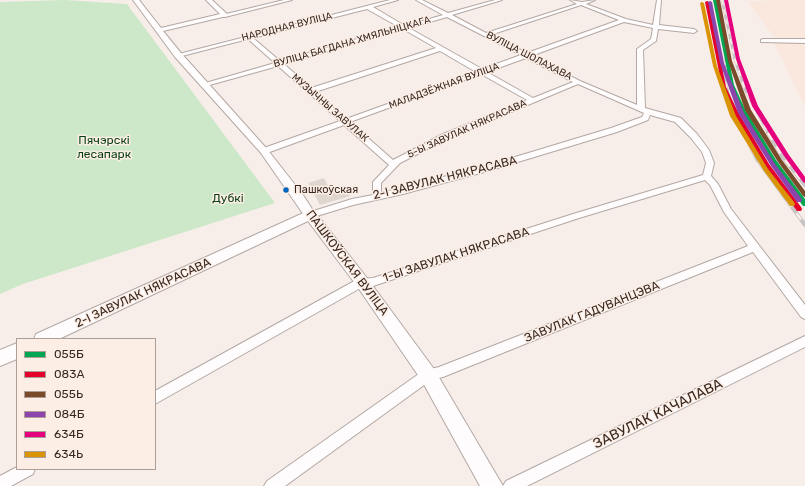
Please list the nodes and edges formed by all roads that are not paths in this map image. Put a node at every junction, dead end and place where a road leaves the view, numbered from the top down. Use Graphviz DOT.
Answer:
graph roads {
  1 [pos="136,0"];
  2 [pos="209,0"];
  3 [pos="290,0"];
  4 [pos="396,0"];
  5 [pos="418,0"];
  6 [pos="500,0"];
  7 [pos="572,0"];
  8 [pos="593,0"];
  9 [pos="659,0"];
  10 [pos="582,4"];
  11 [pos="368,7"];
  12 [pos="225,15"];
  13 [pos="448,15"];
  14 [pos="624,20"];
  15 [pos="656,27"];
  16 [pos="404,28"];
  17 [pos="159,30"];
  18 [pos="694,31"];
  19 [pos="487,34"];
  20 [pos="249,37"];
  21 [pos="763,41"];
  22 [pos="805,41"];
  23 [pos="440,49"];
  24 [pos="178,55"];
  25 [pos="529,55"];
  26 [pos="279,63"];
  27 [pos="481,72"];
  28 [pos="578,82"];
  29 [pos="204,85"];
  30 [pos="310,91"];
  31 [pos="531,100"];
  32 [pos="644,110"];
  33 [pos="345,122"];
  34 [pos="264,151"];
  35 [pos="393,164"];
  36 [pos="707,177"];
  37 [pos="377,196"];
  38 [pos="310,216"];
  39 [pos="756,247"];
  40 [pos="362,282"];
  41 [pos="805,314"];
  42 [pos="44,338"];
  43 [pos="805,341"];
  44 [pos="16,351"];
  45 [pos="0,358"];
  46 [pos="428,375"];
  47 [pos="156,397"];
  48 [pos="26,470"];
  49 [pos="0,484"];
  50 [pos="272,486"];
  51 [pos="492,486"];
  52 [pos="511,486"];
  1 -- 17 [label="street, ПАШКОЎСКАЯ ВУЛІЦА"];
  2 -- 12 [label="street"];
  3 -- 12 [label="street"];
  4 -- 11 [label="street, НАРОДНАЯ ВУЛІЦА"];
  5 -- 13 [label="street, ВУЛІЦА ШОЛАХАВА"];
  6 -- 13 [label="street, ВУЛІЦА БАГДАНА ХМЯЛЬНІЦКАГА"];
  7 -- 10 [label="street"];
  8 -- 10 [label="street"];
  9 -- 15 [label="street"];
  10 -- 14 [label="street"];
  10 -- 19 [label="street"];
  11 -- 16 [label="street"];
  11 -- 20 [label="street, НАРОДНАЯ ВУЛІЦА"];
  12 -- 17 [label="street"];
  13 -- 16 [label="street, ВУЛІЦА БАГДАНА ХМЯЛЬНІЦКАГА"];
  13 -- 19 [label="street, ВУЛІЦА ШОЛАХАВА"];
  14 -- 15 [label="street"];
  14 -- 25 [label="street, МАЛАДЗЁЖНАЯ ВУЛІЦА"];
  15 -- 18 [label="street"];
  15 -- 32 [label="street"];
  16 -- 23 [label="street"];
  16 -- 26 [label="street, ВУЛІЦА БАГДАНА ХМЯЛЬНІЦКАГА"];
  17 -- 24 [label="street, ПАШКОЎСКАЯ ВУЛІЦА"];
  19 -- 25 [label="street, ВУЛІЦА ШОЛАХАВА"];
  20 -- 24 [label="street, НАРОДНАЯ ВУЛІЦА"];
  20 -- 26 [label="street, МУЗЫЧНЫ ЗАВУЛАК"];
  21 -- 22 [label="street"];
  23 -- 27 [label="street"];
  23 -- 30 [label="street"];
  24 -- 29 [label="street, ПАШКОЎСКАЯ ВУЛІЦА"];
  25 -- 27 [label="street, МАЛАДЗЁЖНАЯ ВУЛІЦА"];
  25 -- 28 [label="street, ВУЛІЦА ШОЛАХАВА"];
  26 -- 29 [label="street, ВУЛІЦА БАГДАНА ХМЯЛЬНІЦКАГА"];
  26 -- 30 [label="street, МУЗЫЧНЫ ЗАВУЛАК"];
  27 -- 31 [label="street"];
  27 -- 33 [label="street, МАЛАДЗЁЖНАЯ ВУЛІЦА"];
  28 -- 31 [label="street, 5-Ы ЗАВУЛАК НЯКРАСАВА"];
  28 -- 32 [label="street, ВУЛІЦА ШОЛАХАВА"];
  29 -- 34 [label="street, ПАШКОЎСКАЯ ВУЛІЦА"];
  30 -- 33 [label="street, МУЗЫЧНЫ ЗАВУЛАК"];
  31 -- 35 [label="street, 5-Ы ЗАВУЛАК НЯКРАСАВА"];
  32 -- 36 [label="street, ВУЛІЦА ШОЛАХАВА"];
  32 -- 37 [label="street, 2-І ЗАВУЛАК НЯКРАСАВА"];
  33 -- 34 [label="street, МАЛАДЗЁЖНАЯ ВУЛІЦА"];
  33 -- 35 [label="street, МУЗЫЧНЫ ЗАВУЛАК"];
  34 -- 38 [label="street, ПАШКОЎСКАЯ ВУЛІЦА"];
  35 -- 37 [label="street, 5-Ы ЗАВУЛАК НЯКРАСАВА"];
  36 -- 39 [label="street"];
  36 -- 40 [label="street, 1-Ы ЗАВУЛАК НЯКРАСАВА"];
  37 -- 38 [label="street, 2-І ЗАВУЛАК НЯКРАСАВА"];
  38 -- 40 [label="main road, ПАШКОЎСКАЯ ВУЛІЦА"];
  38 -- 42 [label="main road, 2-І ЗАВУЛАК НЯКРАСАВА"];
  39 -- 41 [label="street"];
  39 -- 46 [label="street, ЗАВУЛАК ГАДУВАНЦЭВА"];
  40 -- 46 [label="main road, ПАШКОЎСКАЯ ВУЛІЦА"];
  40 -- 47 [label="street, 1-Ы ЗАВУЛАК НЯКРАСАВА"];
  43 -- 52 [label="street, ЗАВУЛАК КАЧАЛАВА"];
  44 -- 45 [label="main road"];
  46 -- 50 [label="street"];
  46 -- 51 [label="main road, ПАШКОЎСКАЯ ВУЛІЦА"];
  48 -- 49 [label="street"];
}
